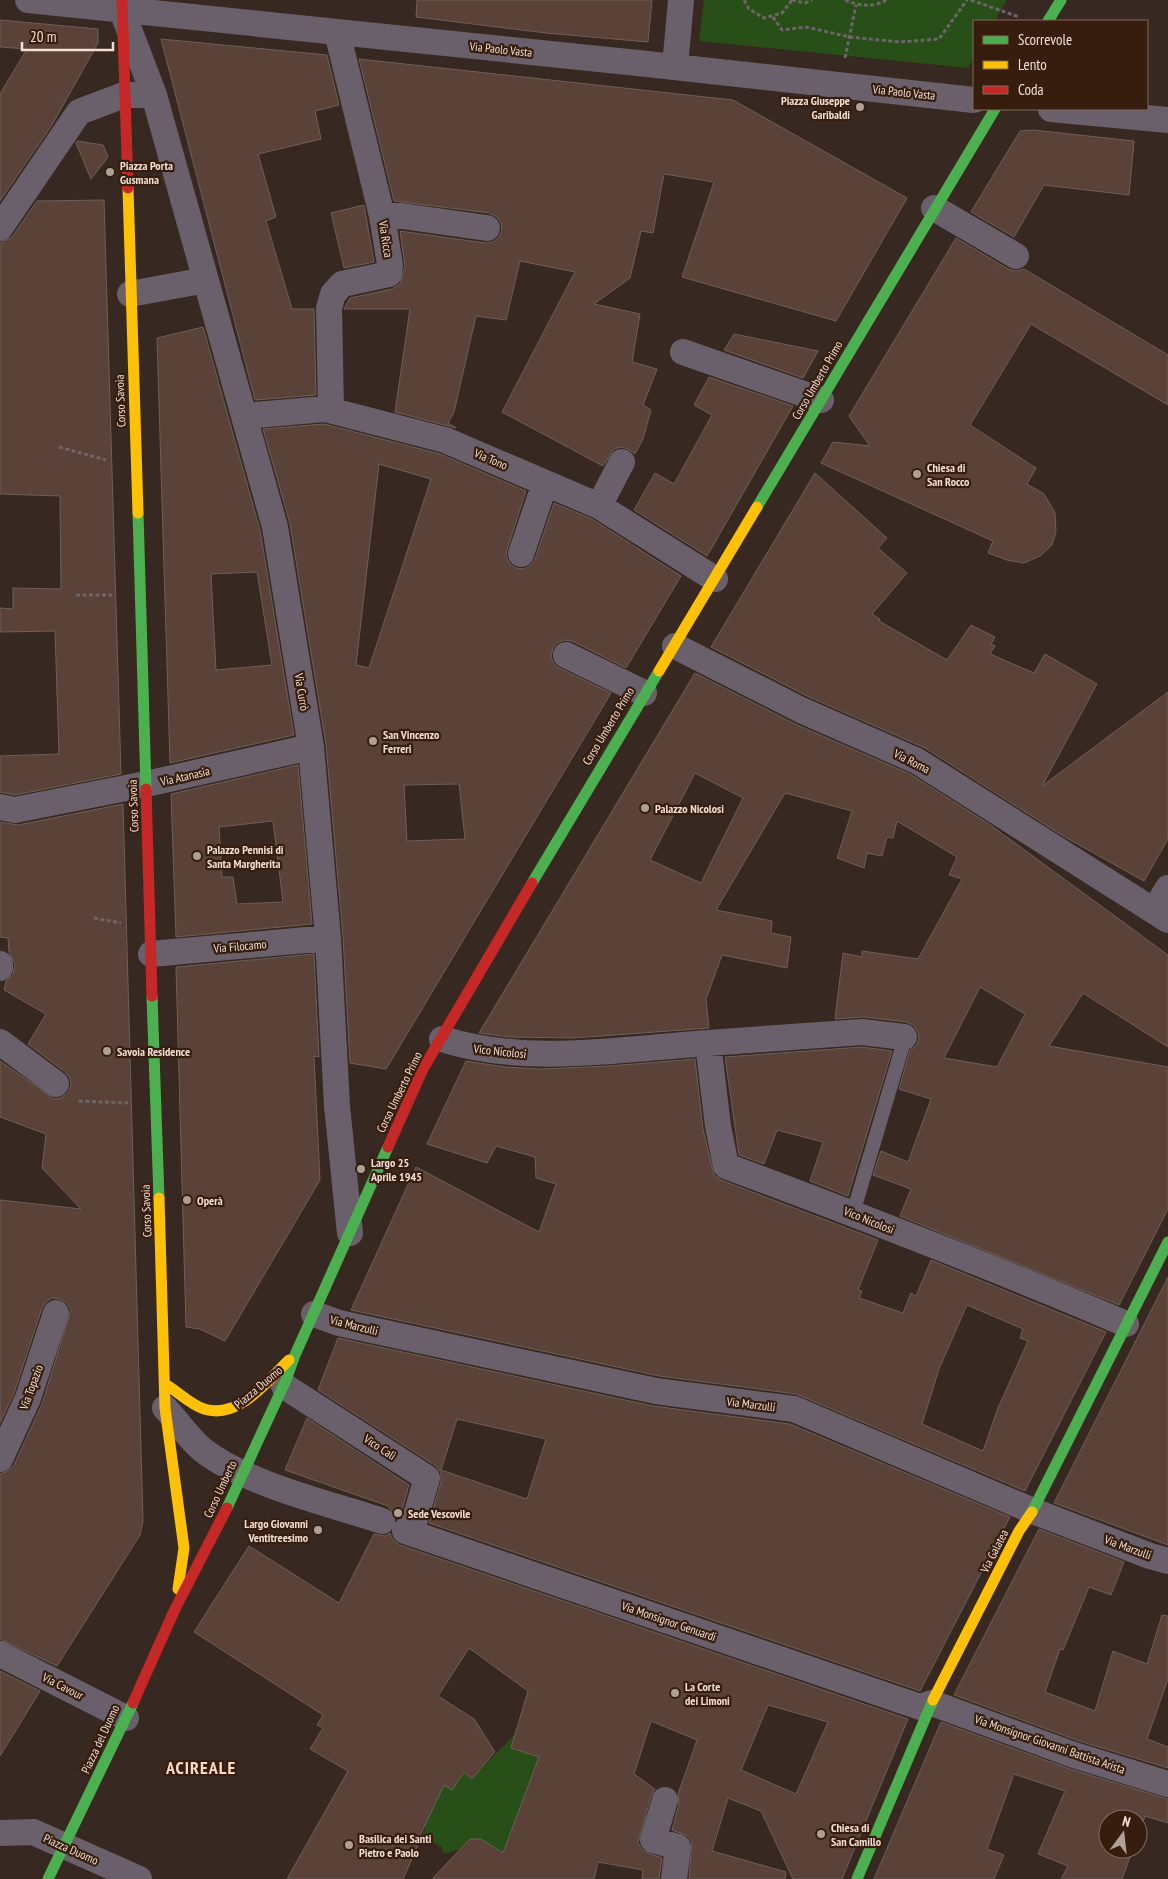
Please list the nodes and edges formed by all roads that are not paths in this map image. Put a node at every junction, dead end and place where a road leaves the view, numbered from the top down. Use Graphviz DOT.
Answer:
graph roads {
  1 [pos="28,0"];
  2 [pos="681,0"];
  3 [pos="1061,0"];
  4 [pos="122,5"];
  5 [pos="1049,20"];
  6 [pos="337,32"];
  7 [pos="675,67"];
  8 [pos="124,95"];
  9 [pos="154,95"];
  10 [pos="973,100"];
  11 [pos="994,110"];
  12 [pos="1062,110"];
  13 [pos="1168,120"];
  14 [pos="934,208"];
  15 [pos="382,216"];
  16 [pos="0,228"];
  17 [pos="487,228"];
  18 [pos="1016,256"];
  19 [pos="206,280"];
  20 [pos="130,294"];
  21 [pos="683,352"];
  22 [pos="821,400"];
  23 [pos="331,410"];
  24 [pos="244,416"];
  25 [pos="622,462"];
  26 [pos="545,483"];
  27 [pos="599,506"];
  28 [pos="521,554"];
  29 [pos="716,579"];
  30 [pos="675,646"];
  31 [pos="566,655"];
  32 [pos="644,693"];
  33 [pos="311,747"];
  34 [pos="146,784"];
  35 [pos="0,806"];
  36 [pos="1168,888"];
  37 [pos="1153,910"];
  38 [pos="328,938"];
  39 [pos="152,954"];
  40 [pos="0,964"];
  41 [pos="0,968"];
  42 [pos="904,1037"];
  43 [pos="442,1040"];
  44 [pos="0,1042"];
  45 [pos="708,1043"];
  46 [pos="56,1084"];
  47 [pos="853,1213"];
  48 [pos="350,1233"];
  49 [pos="1168,1242"];
  50 [pos="56,1313"];
  51 [pos="314,1314"];
  52 [pos="1126,1324"];
  53 [pos="295,1355"];
  54 [pos="285,1383"];
  55 [pos="165,1396"];
  56 [pos="0,1459"];
  57 [pos="244,1472"];
  58 [pos="1033,1511"];
  59 [pos="400,1529"];
  60 [pos="1168,1561"];
  61 [pos="175,1609"];
  62 [pos="0,1654"];
  63 [pos="932,1703"];
  64 [pos="126,1718"];
  65 [pos="1168,1784"];
  66 [pos="665,1800"];
  67 [pos="0,1833"];
  68 [pos="64,1846"];
  69 [pos="48,1879"];
  70 [pos="139,1879"];
  71 [pos="674,1879"];
  72 [pos="857,1879"];
  1 -- 4 [label="street, Via Paolo Vasta"];
  2 -- 7 [label="street"];
  3 -- 5 [label="street"];
  4 -- 6 [label="street, Via Paolo Vasta"];
  4 -- 8 [label="street, Corso Savoia"];
  4 -- 9 [label="street, Via Currò"];
  6 -- 7 [label="street, Via Paolo Vasta"];
  6 -- 15 [label="street, Via Ricca"];
  7 -- 10 [label="street, Via Paolo Vasta"];
  8 -- 9 [label="street"];
  8 -- 16 [label="street"];
  8 -- 20 [label="street, Corso Savoia"];
  9 -- 19 [label="street, Via Currò"];
  11 -- 14 [label="street, Corso Umberto Primo"];
  12 -- 13 [label="street"];
  14 -- 18 [label="street"];
  14 -- 22 [label="street, Corso Umberto Primo"];
  15 -- 17 [label="street"];
  15 -- 23 [label="street, Via Ricca"];
  19 -- 20 [label="street"];
  19 -- 24 [label="street, Via Currò"];
  20 -- 34 [label="street, Corso Savoia"];
  21 -- 22 [label="street"];
  22 -- 29 [label="street, Corso Umberto Primo"];
  23 -- 24 [label="street, Via Tono"];
  23 -- 26 [label="street, Via Tono"];
  24 -- 33 [label="street, Via Currò"];
  25 -- 27 [label="street"];
  26 -- 27 [label="street, Via Tono"];
  26 -- 28 [label="street"];
  27 -- 29 [label="street, Via Tono"];
  29 -- 30 [label="street, Corso Umberto Primo"];
  30 -- 32 [label="street, Corso Umberto Primo"];
  30 -- 37 [label="street, Via Roma"];
  31 -- 32 [label="street"];
  32 -- 43 [label="street, Corso Umberto Primo"];
  33 -- 34 [label="street, Via Atanasia"];
  33 -- 38 [label="street, Via Currò"];
  34 -- 35 [label="street, Via Atanasia"];
  34 -- 39 [label="street, Corso Savoia"];
  36 -- 37 [label="street"];
  38 -- 39 [label="street, Via Filocamo"];
  38 -- 48 [label="street, Via Currò"];
  39 -- 55 [label="street, Corso Savoia"];
  40 -- 41 [label="street"];
  42 -- 45 [label="street, Vico Nicolosi"];
  42 -- 47 [label="lane"];
  43 -- 45 [label="street, Vico Nicolosi"];
  43 -- 48 [label="street, Corso Umberto Primo"];
  44 -- 46 [label="street"];
  45 -- 47 [label="street, Vico Nicolosi"];
  47 -- 52 [label="street, Vico Nicolosi"];
  48 -- 51 [label="street, Corso Umberto Primo"];
  49 -- 52 [label="street, Via Galatea"];
  50 -- 56 [label="street, Via Topazio"];
  51 -- 53 [label="street, Corso Umberto Primo"];
  51 -- 58 [label="street, Via Marzulli"];
  52 -- 58 [label="street, Via Galatea"];
  53 -- 54 [label="street, Corso Umberto Primo"];
  53 -- 55 [label="street, Piazza Duomo"];
  54 -- 57 [label="street, Corso Umberto"];
  54 -- 59 [label="street, Vico Calì"];
  55 -- 57 [label="street, Via Monsignor Genuardi"];
  55 -- 61 [label="street, Corso Savoia"];
  57 -- 59 [label="street, Via Monsignor Genuardi"];
  57 -- 61 [label="street, Corso Umberto"];
  58 -- 60 [label="street, Via Marzulli"];
  58 -- 63 [label="street, Via Galatea"];
  59 -- 63 [label="street, Via Monsignor Genuardi"];
  61 -- 64 [label="street, Piazza del Duomo"];
  62 -- 64 [label="street, Via Cavour"];
  63 -- 65 [label="street, Via Monsignor Giovanni Battista Arista"];
  63 -- 72 [label="street, Via Galatea"];
  64 -- 68 [label="street, Piazza del Duomo"];
  66 -- 71 [label="street"];
  67 -- 68 [label="street, Piazza Duomo"];
  68 -- 69 [label="street, Piazza del Duomo"];
  68 -- 70 [label="street, Piazza Duomo"];
}
